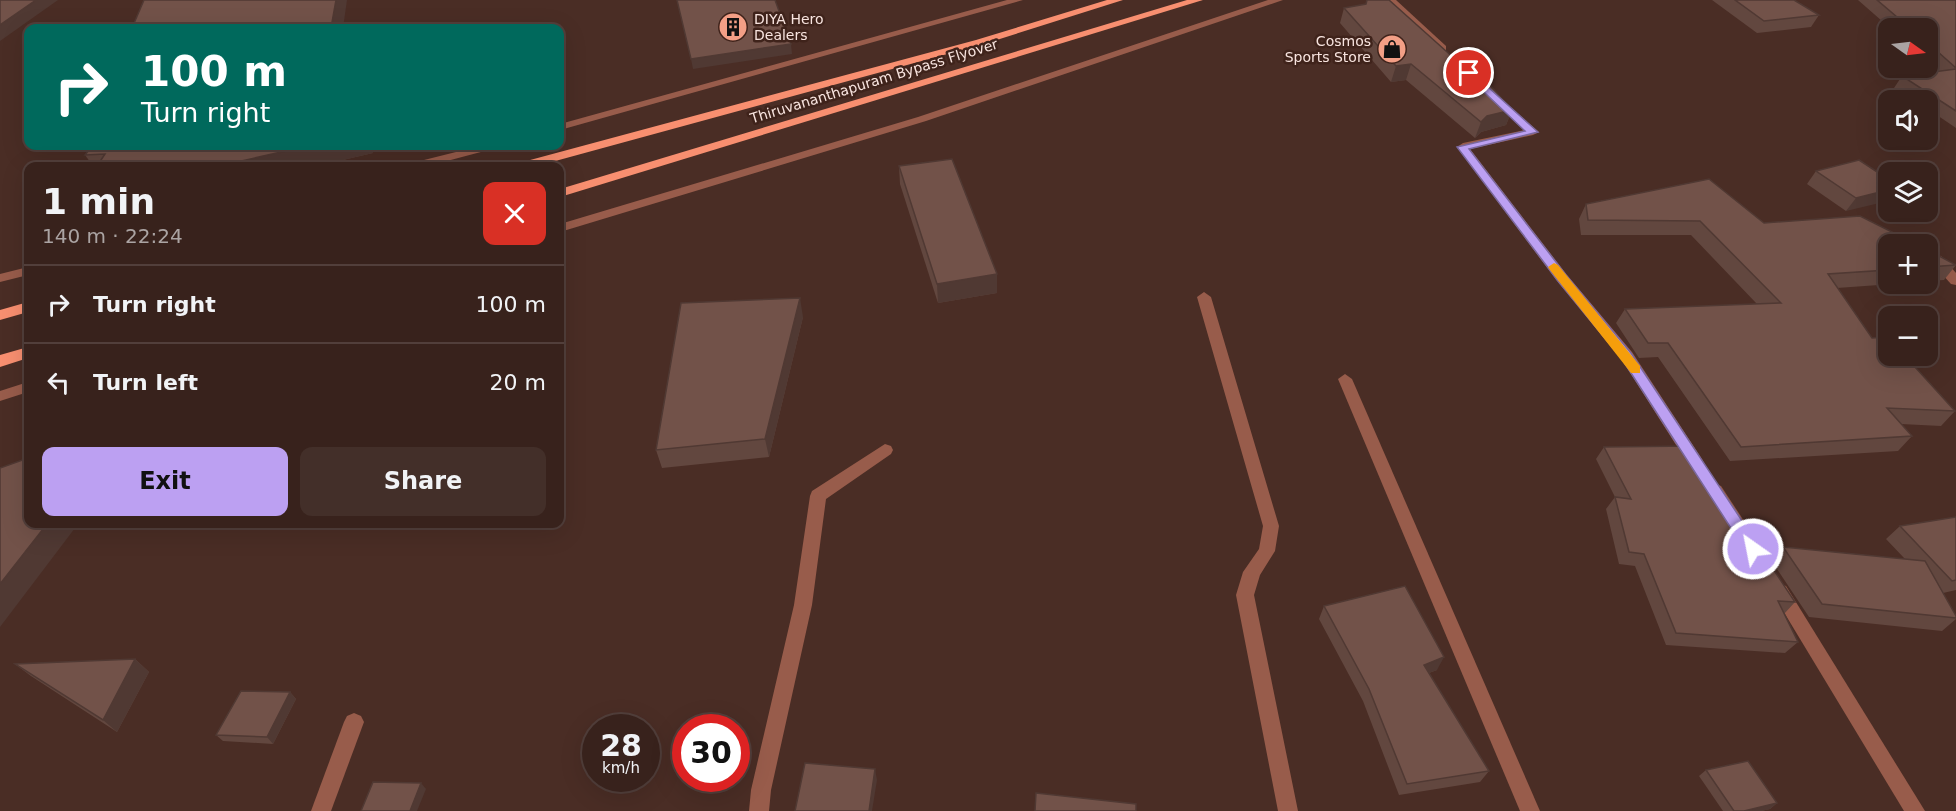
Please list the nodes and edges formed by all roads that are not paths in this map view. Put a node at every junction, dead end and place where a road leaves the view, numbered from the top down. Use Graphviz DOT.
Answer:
graph roads {
  1 [pos="1018,0"];
  2 [pos="1118,0"];
  3 [pos="1198,0"];
  4 [pos="1278,0"];
  5 [pos="1390,0"];
  6 [pos="1457,62"];
  7 [pos="1482,86"];
  8 [pos="564,126"];
  9 [pos="477,150"];
  10 [pos="431,162"];
  11 [pos="539,162"];
  12 [pos="564,192"];
  13 [pos="564,227"];
  14 [pos="1938,262"];
  15 [pos="24,272"];
  16 [pos="0,278"];
  17 [pos="1956,280"];
  18 [pos="1204,297"];
  19 [pos="24,308"];
  20 [pos="0,315"];
  21 [pos="24,353"];
  22 [pos="0,361"];
  23 [pos="1345,379"];
  24 [pos="24,388"];
  25 [pos="0,396"];
  26 [pos="885,450"];
  27 [pos="354,722"];
  28 [pos="321,811"];
  29 [pos="759,811"];
  30 [pos="1288,811"];
  31 [pos="1530,811"];
  32 [pos="1915,811"];
  1 -- 8 [label="street"];
  2 -- 11 [label="highway, Thiruvananthapuram Bypass Flyover"];
  3 -- 12 [label="highway, Thiruvananthapuram Bypass Flyover"];
  4 -- 13 [label="street"];
  5 -- 6 [label="street"];
  7 -- 32 [label="street"];
  9 -- 10 [label="street"];
  14 -- 17 [label="street"];
  15 -- 16 [label="street"];
  18 -- 30 [label="street"];
  19 -- 20 [label="highway"];
  21 -- 22 [label="highway"];
  23 -- 31 [label="street"];
  24 -- 25 [label="street"];
  26 -- 29 [label="street"];
  27 -- 28 [label="street"];
}
